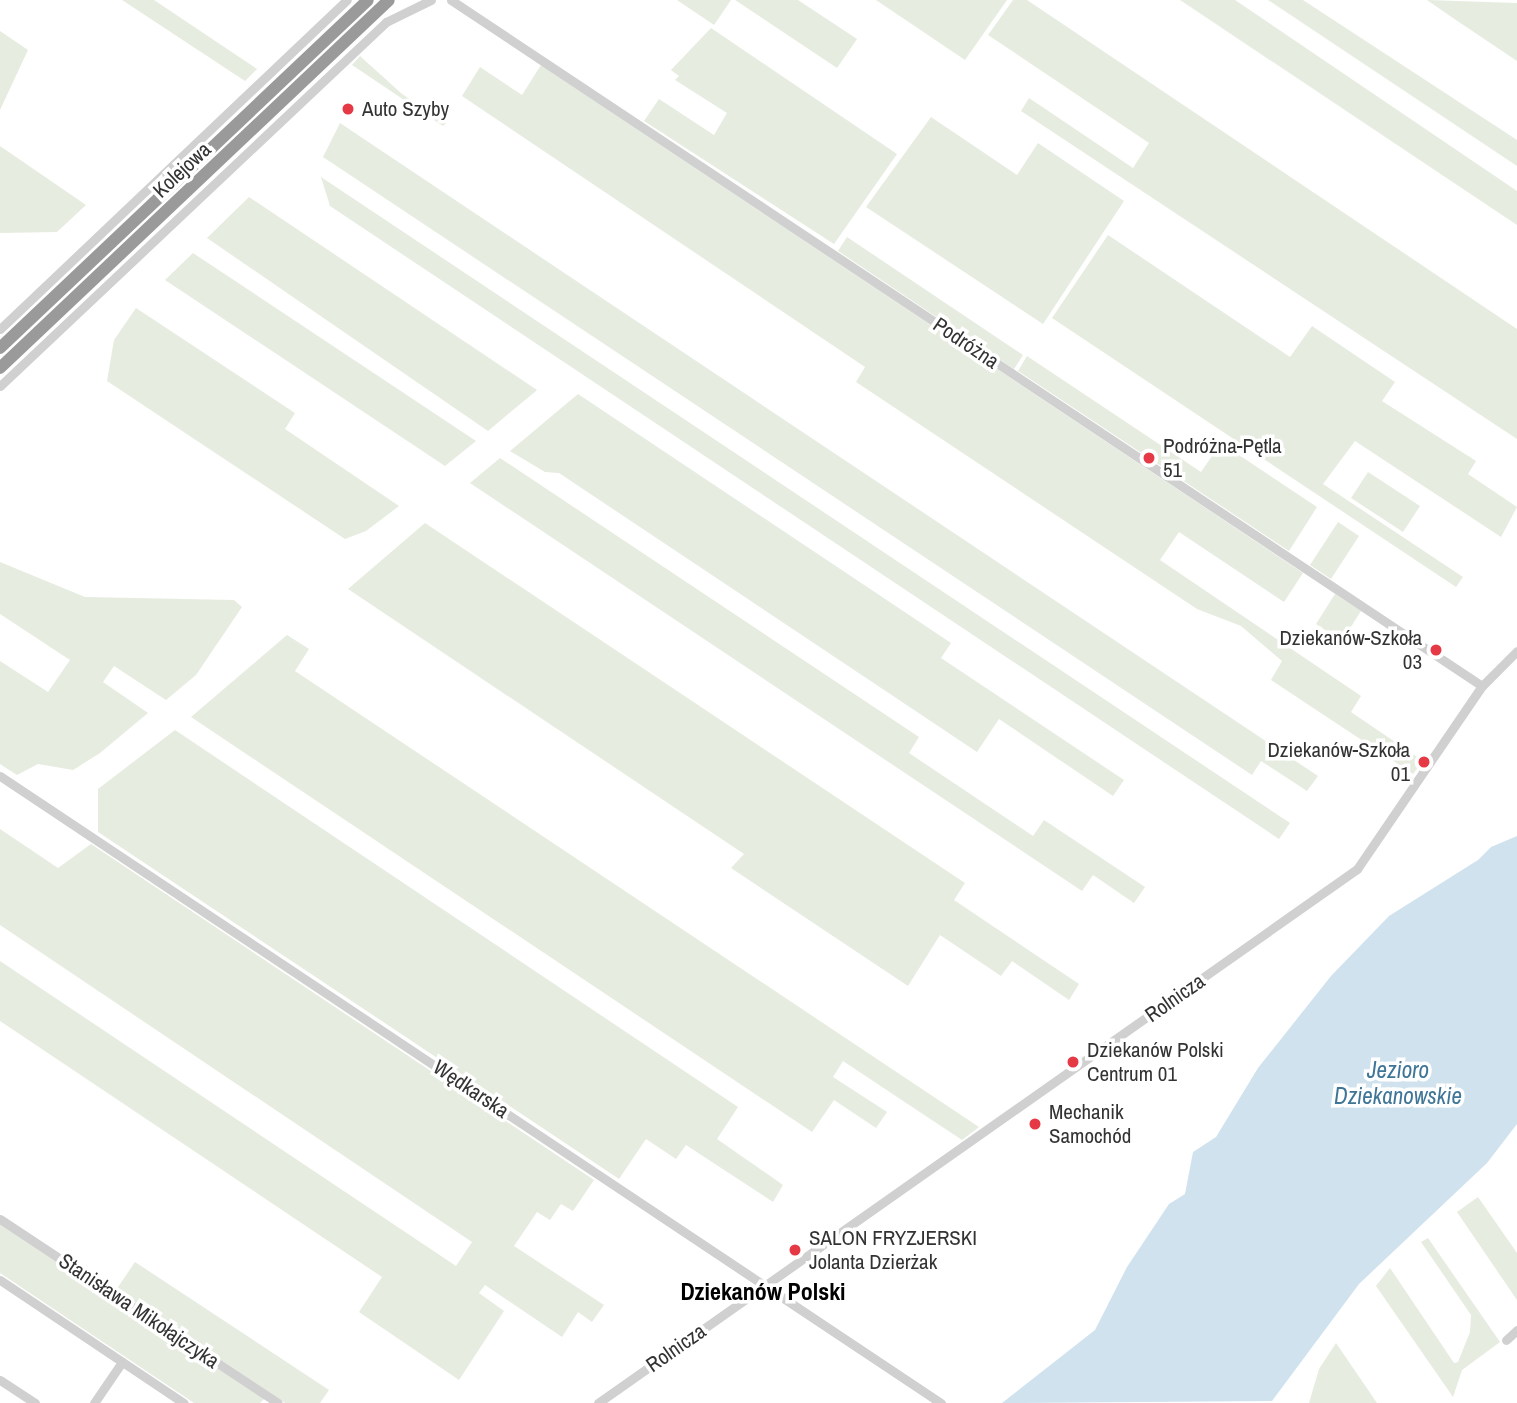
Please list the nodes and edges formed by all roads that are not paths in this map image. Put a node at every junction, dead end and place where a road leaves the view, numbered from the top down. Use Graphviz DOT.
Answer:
graph roads {
  1 [pos="347,0"];
  2 [pos="368,0"];
  3 [pos="389,0"];
  4 [pos="431,0"];
  5 [pos="451,0"];
  6 [pos="0,329"];
  7 [pos="0,348"];
  8 [pos="0,368"];
  9 [pos="0,386"];
  10 [pos="1517,650"];
  11 [pos="1482,686"];
  12 [pos="0,776"];
  13 [pos="0,1219"];
  14 [pos="0,1280"];
  15 [pos="766,1285"];
  16 [pos="1517,1329"];
  17 [pos="1506,1340"];
  18 [pos="122,1362"];
  19 [pos="0,1380"];
  20 [pos="35,1403"];
  21 [pos="94,1403"];
  22 [pos="184,1403"];
  23 [pos="278,1403"];
  24 [pos="598,1403"];
  25 [pos="941,1403"];
  1 -- 6 [label="street"];
  2 -- 7 [label="highway, Kolejowa"];
  3 -- 8 [label="highway, Kolejowa"];
  4 -- 9 [label="street"];
  5 -- 11 [label="street, Podróżna"];
  10 -- 11 [label="street, Rolnicza"];
  11 -- 15 [label="street, Rolnicza"];
  12 -- 15 [label="street, Wędkarska"];
  13 -- 23 [label="street, Stanisława Mikołajczyka"];
  14 -- 18 [label="street"];
  15 -- 24 [label="street, Rolnicza"];
  15 -- 25 [label="street, Wędkarska"];
  16 -- 17 [label="street"];
  18 -- 21 [label="street"];
  18 -- 22 [label="street"];
  19 -- 20 [label="street"];
}
